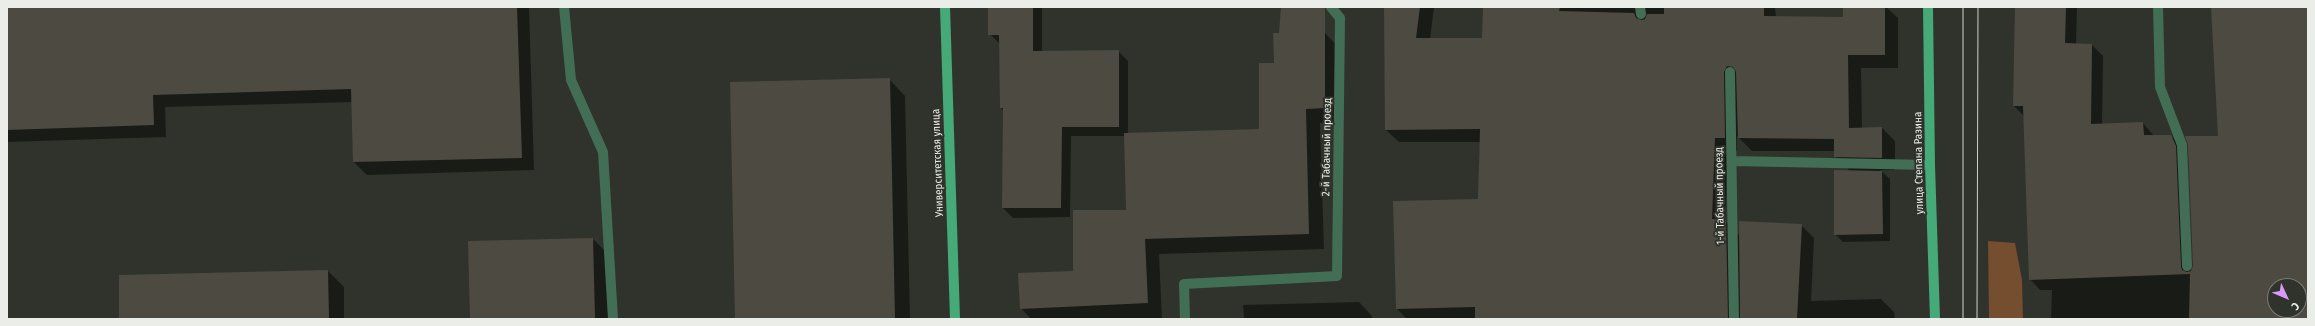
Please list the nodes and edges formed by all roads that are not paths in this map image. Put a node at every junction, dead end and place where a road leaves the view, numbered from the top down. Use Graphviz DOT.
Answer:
graph roads {
  1 [pos="564,7"];
  2 [pos="945,7"];
  3 [pos="1332,7"];
  4 [pos="1928,7"];
  5 [pos="2158,7"];
  6 [pos="1730,72"];
  7 [pos="1732,161"];
  8 [pos="1930,165"];
  9 [pos="2187,266"];
  10 [pos="613,319"];
  11 [pos="955,319"];
  12 [pos="1185,319"];
  13 [pos="1734,319"];
  14 [pos="1935,319"];
  1 -- 10 [label="street"];
  2 -- 11 [label="main road, Университетская улица"];
  3 -- 12 [label="street, 2-й Табачный проезд"];
  4 -- 8 [label="main road, улица Степана Разина"];
  5 -- 9 [label="street"];
  6 -- 7 [label="street, 1-й Табачный проезд"];
  7 -- 8 [label="street"];
  7 -- 13 [label="street, 1-й Табачный проезд"];
  8 -- 14 [label="main road, улица Степана Разина"];
}
